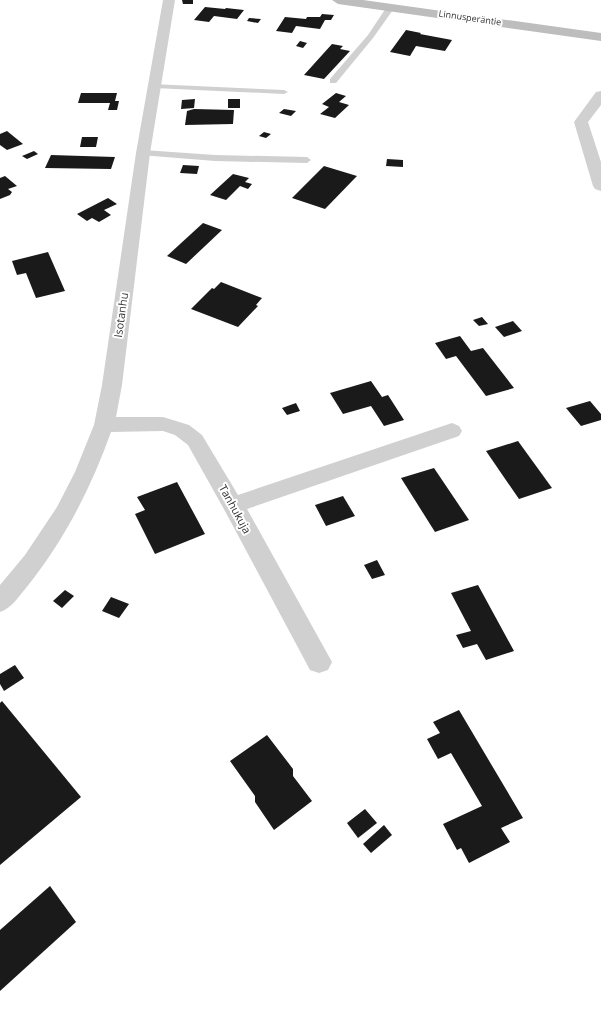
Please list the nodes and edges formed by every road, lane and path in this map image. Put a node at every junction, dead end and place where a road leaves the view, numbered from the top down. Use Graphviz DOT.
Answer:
graph roads {
  1 [pos="169,0"];
  2 [pos="338,0"];
  3 [pos="391,7"];
  4 [pos="601,37"];
  5 [pos="333,81"];
  6 [pos="154,86"];
  7 [pos="284,92"];
  8 [pos="601,95"];
  9 [pos="143,153"];
  10 [pos="307,160"];
  11 [pos="601,186"];
  12 [pos="104,425"];
  13 [pos="452,431"];
  14 [pos="233,505"];
  15 [pos="0,602"];
  16 [pos="318,662"];
  1 -- 6 [label="street, Isotanhu"];
  2 -- 3 [label="street, Linnusperäntie"];
  3 -- 4 [label="street, Linnusperäntie"];
  3 -- 5 [label="lane"];
  6 -- 7 [label="lane"];
  6 -- 9 [label="street, Isotanhu"];
  8 -- 11 [label="street"];
  9 -- 10 [label="lane"];
  9 -- 12 [label="street, Isotanhu"];
  12 -- 14 [label="street, Tanhukuja"];
  12 -- 15 [label="street, Isotanhu"];
  13 -- 14 [label="street"];
  14 -- 16 [label="street, Tanhukuja"];
}
